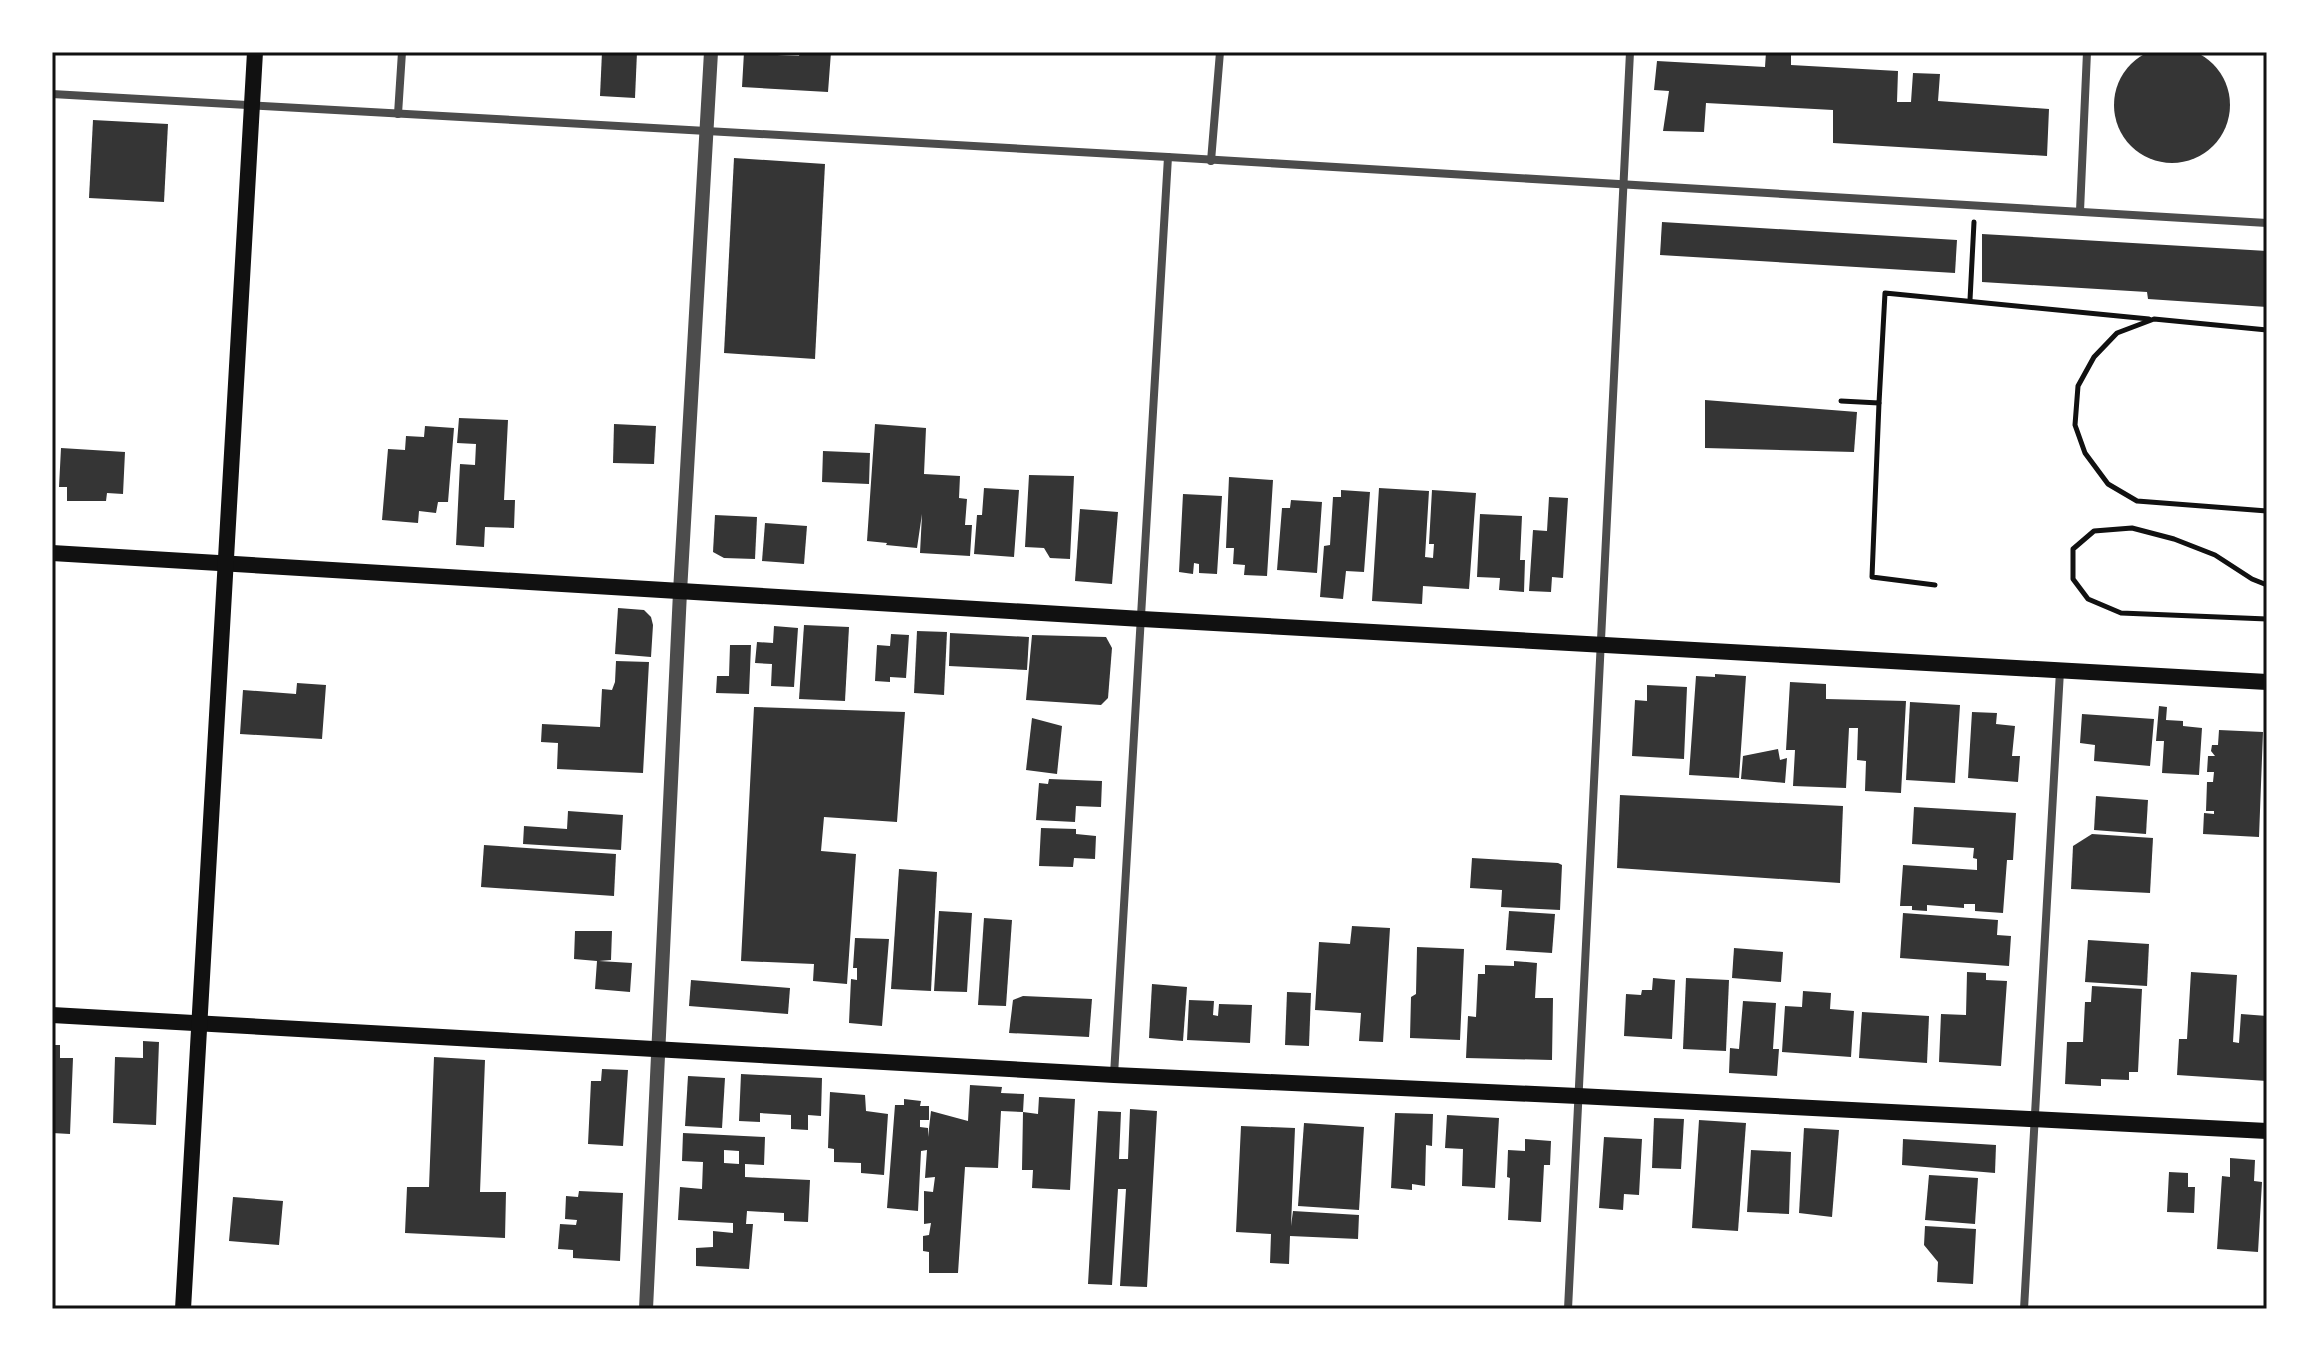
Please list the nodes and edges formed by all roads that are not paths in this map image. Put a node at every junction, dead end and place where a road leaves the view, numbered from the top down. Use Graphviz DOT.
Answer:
graph roads {
  1 [pos="255,52"];
  2 [pos="402,52"];
  3 [pos="711,52"];
  4 [pos="1220,52"];
  5 [pos="1630,52"];
  6 [pos="2087,52"];
  7 [pos="52,94"];
  8 [pos="252,106"];
  9 [pos="398,114"];
  10 [pos="706,131"];
  11 [pos="1168,157"];
  12 [pos="1211,161"];
  13 [pos="1623,185"];
  14 [pos="2080,211"];
  15 [pos="2267,223"];
  16 [pos="52,553"];
  17 [pos="225,564"];
  18 [pos="680,592"];
  19 [pos="1142,619"];
  20 [pos="1601,644"];
  21 [pos="2060,670"];
  22 [pos="2267,682"];
  23 [pos="52,1015"];
  24 [pos="200,1022"];
  25 [pos="658,1050"];
  26 [pos="1114,1075"];
  27 [pos="1578,1096"];
  28 [pos="2034,1119"];
  29 [pos="2267,1131"];
  30 [pos="183,1309"];
  31 [pos="646,1309"];
  32 [pos="1568,1309"];
  33 [pos="2024,1309"];
  1 -- 8 [label="main road"];
  2 -- 9 [label="street"];
  3 -- 10 [label="street"];
  4 -- 12 [label="street"];
  5 -- 13 [label="street"];
  6 -- 14 [label="street"];
  7 -- 8 [label="street"];
  8 -- 9 [label="street"];
  8 -- 17 [label="main road"];
  9 -- 10 [label="street"];
  10 -- 11 [label="street"];
  10 -- 18 [label="street"];
  11 -- 12 [label="street"];
  11 -- 19 [label="street"];
  12 -- 13 [label="street"];
  13 -- 14 [label="street"];
  13 -- 20 [label="street"];
  14 -- 15 [label="street"];
  16 -- 17 [label="main road"];
  17 -- 18 [label="main road"];
  17 -- 24 [label="main road"];
  18 -- 19 [label="main road"];
  18 -- 25 [label="street"];
  19 -- 20 [label="main road"];
  19 -- 26 [label="street"];
  20 -- 21 [label="main road"];
  20 -- 27 [label="street"];
  21 -- 22 [label="main road"];
  21 -- 28 [label="street"];
  23 -- 24 [label="main road"];
  24 -- 25 [label="main road"];
  24 -- 30 [label="main road"];
  25 -- 26 [label="main road"];
  25 -- 31 [label="street"];
  26 -- 27 [label="main road"];
  27 -- 28 [label="main road"];
  27 -- 32 [label="street"];
  28 -- 29 [label="main road"];
  28 -- 33 [label="street"];
}
